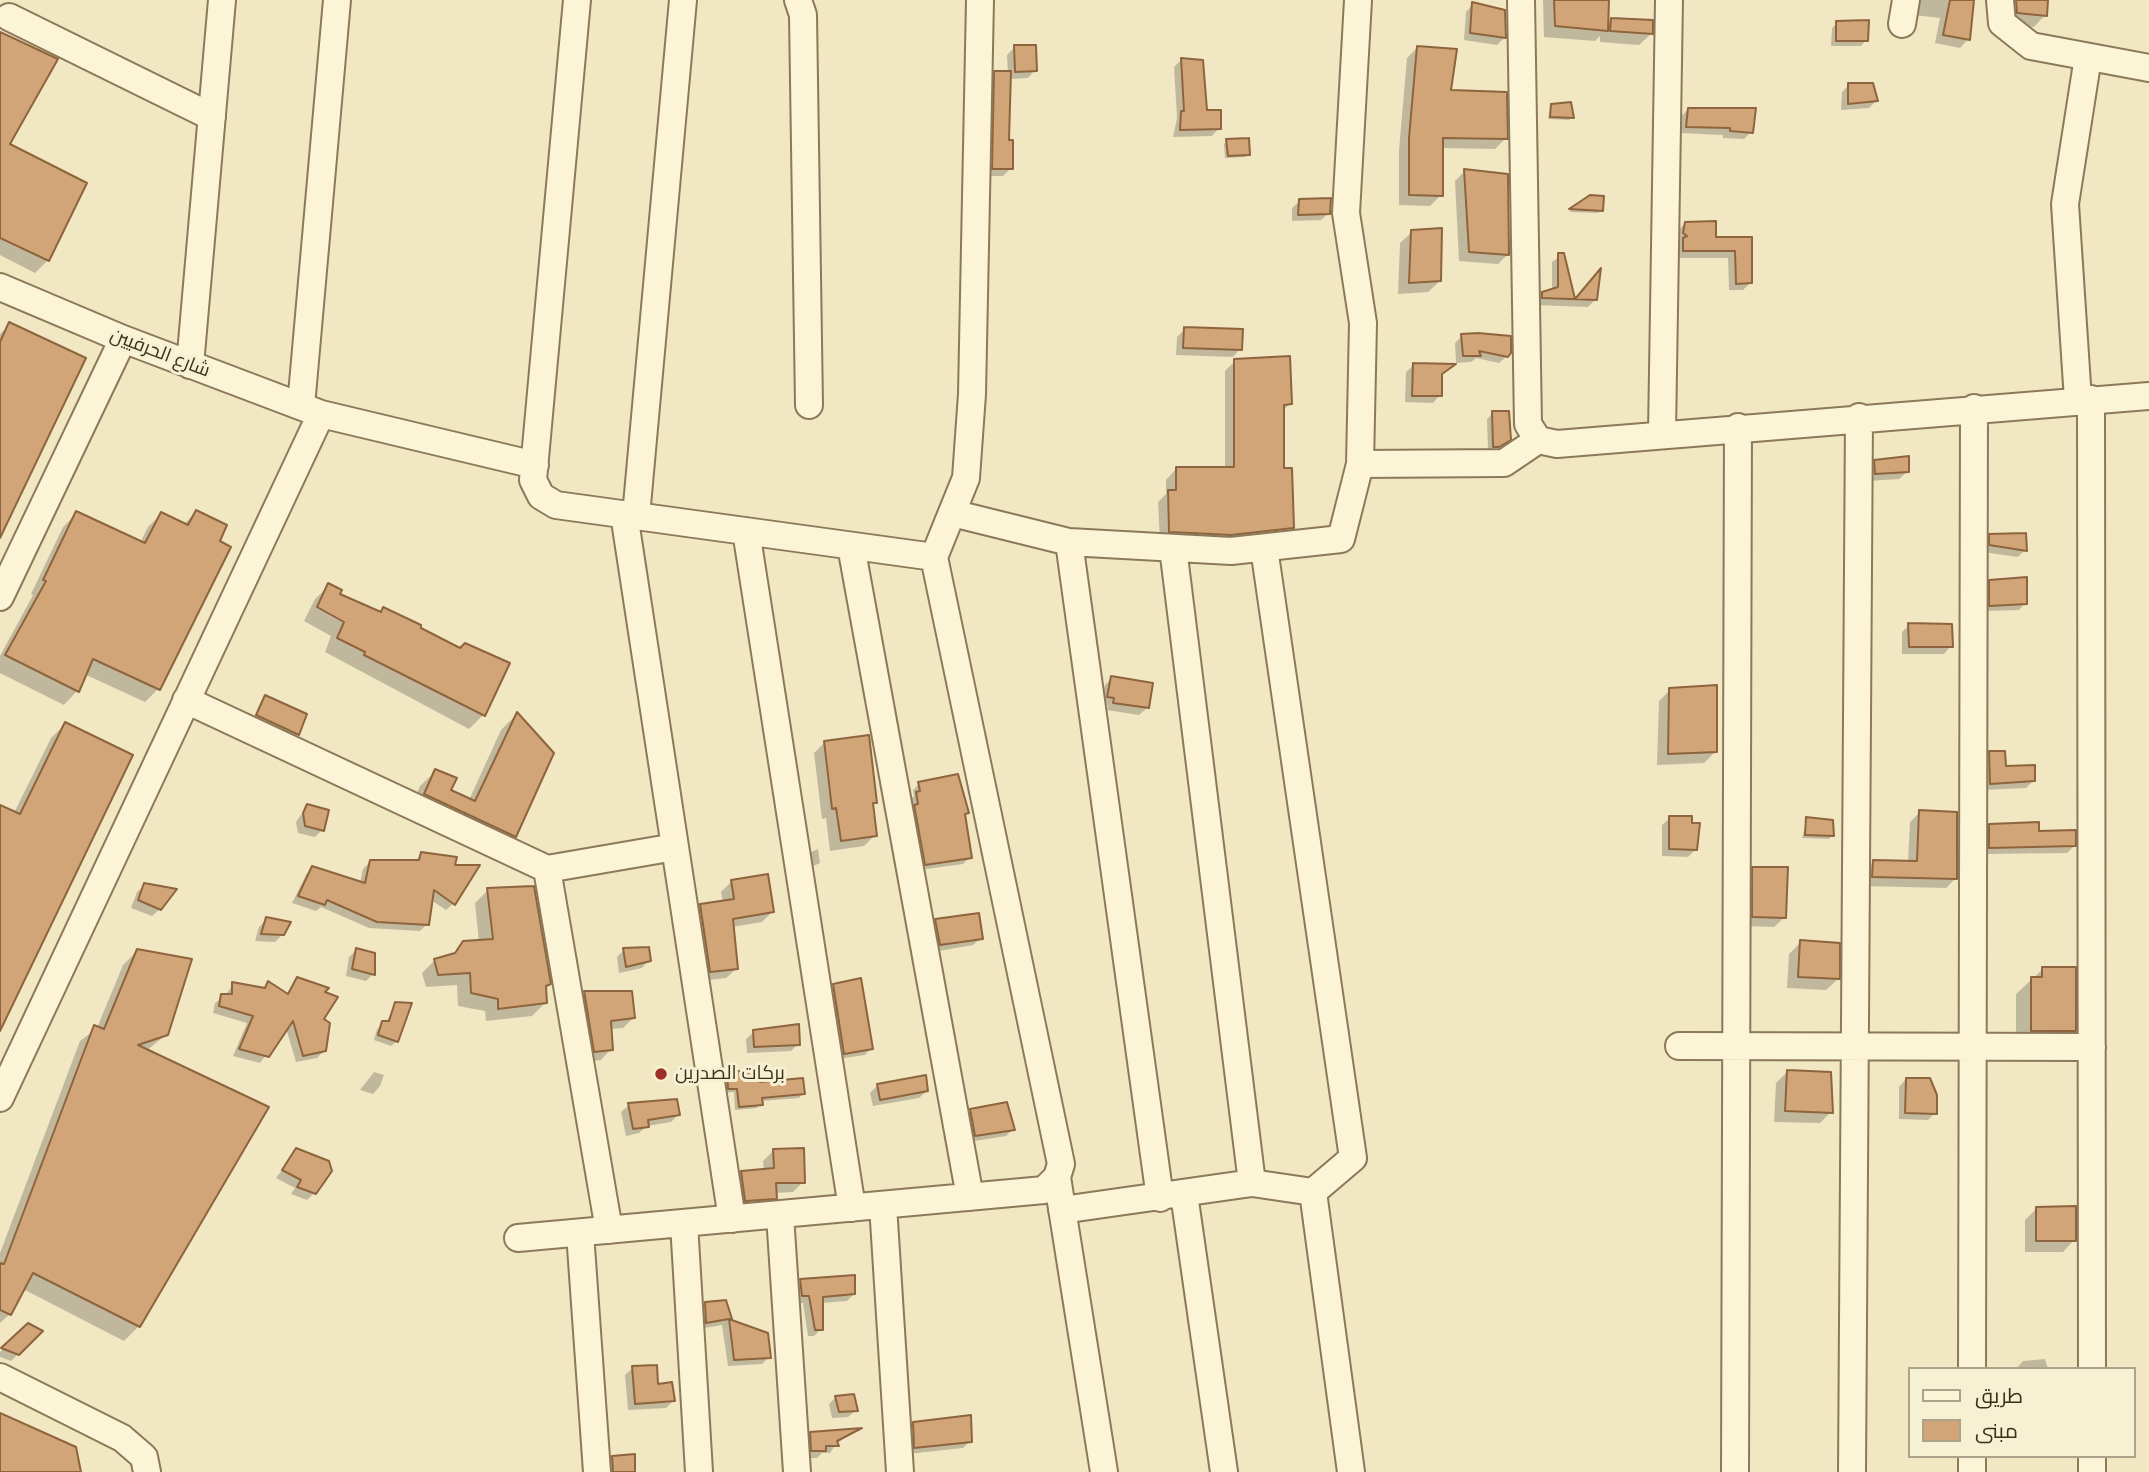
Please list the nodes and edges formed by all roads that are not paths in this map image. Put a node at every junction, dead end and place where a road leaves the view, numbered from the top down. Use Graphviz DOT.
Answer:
graph roads {
  1 [pos="222,0"];
  2 [pos="337,0"];
  3 [pos="577,0"];
  4 [pos="683,0"];
  5 [pos="798,0"];
  6 [pos="980,0"];
  7 [pos="1358,0"];
  8 [pos="1521,0"];
  9 [pos="1669,0"];
  10 [pos="2000,0"];
  11 [pos="9,17"];
  12 [pos="2088,57"];
  13 [pos="2149,68"];
  14 [pos="212,117"];
  15 [pos="0,287"];
  16 [pos="123,340"];
  17 [pos="190,365"];
  18 [pos="2149,396"];
  19 [pos="2085,400"];
  20 [pos="809,405"];
  21 [pos="1974,408"];
  22 [pos="311,410"];
  23 [pos="1859,417"];
  24 [pos="1738,427"];
  25 [pos="1662,433"];
  26 [pos="1538,440"];
  27 [pos="1360,464"];
  28 [pos="535,465"];
  29 [pos="952,513"];
  30 [pos="630,515"];
  31 [pos="746,531"];
  32 [pos="1069,542"];
  33 [pos="851,546"];
  34 [pos="1173,548"];
  35 [pos="1264,548"];
  36 [pos="934,557"];
  37 [pos="0,597"];
  38 [pos="186,700"];
  39 [pos="675,847"];
  40 [pos="547,869"];
  41 [pos="1679,1046"];
  42 [pos="1736,1046"];
  43 [pos="1853,1047"];
  44 [pos="1973,1047"];
  45 [pos="2092,1047"];
  46 [pos="0,1097"];
  47 [pos="1057,1177"];
  48 [pos="1252,1183"];
  49 [pos="1313,1192"];
  50 [pos="1172,1196"];
  51 [pos="970,1197"];
  52 [pos="883,1205"];
  53 [pos="852,1208"];
  54 [pos="1062,1210"];
  55 [pos="780,1214"];
  56 [pos="732,1219"];
  57 [pos="684,1223"];
  58 [pos="609,1230"];
  59 [pos="580,1233"];
  60 [pos="518,1238"];
  61 [pos="1972,1367"];
  62 [pos="2092,1367"];
  63 [pos="0,1377"];
  64 [pos="147,1472"];
  65 [pos="597,1472"];
  66 [pos="699,1472"];
  67 [pos="797,1472"];
  68 [pos="900,1472"];
  69 [pos="1104,1472"];
  70 [pos="1224,1472"];
  71 [pos="1351,1472"];
  72 [pos="1735,1472"];
  73 [pos="1852,1472"];
  1 -- 14 [label="street"];
  2 -- 22 [label="street"];
  3 -- 28 [label="street"];
  4 -- 30 [label="street"];
  5 -- 20 [label="street"];
  6 -- 29 [label="street"];
  7 -- 27 [label="street"];
  8 -- 26 [label="street"];
  9 -- 25 [label="street"];
  10 -- 12 [label="street"];
  11 -- 14 [label="street"];
  12 -- 13 [label="street"];
  12 -- 19 [label="street"];
  14 -- 17 [label="street"];
  15 -- 16 [label="street, شارع الحرفيين"];
  16 -- 17 [label="street, شارع الحرفيين"];
  16 -- 37 [label="street"];
  17 -- 22 [label="street, شارع الحرفيين"];
  18 -- 19 [label="street"];
  19 -- 21 [label="street"];
  19 -- 45 [label="street"];
  21 -- 23 [label="street"];
  21 -- 44 [label="street"];
  22 -- 28 [label="street, شارع الحرفيين"];
  22 -- 38 [label="street"];
  23 -- 24 [label="street"];
  23 -- 43 [label="street"];
  24 -- 25 [label="street"];
  24 -- 42 [label="street"];
  25 -- 26 [label="street"];
  26 -- 27 [label="street"];
  27 -- 35 [label="street"];
  28 -- 30 [label="street"];
  29 -- 32 [label="street"];
  29 -- 36 [label="street"];
  30 -- 31 [label="street"];
  30 -- 39 [label="street"];
  31 -- 33 [label="street"];
  31 -- 53 [label="street"];
  32 -- 34 [label="street"];
  32 -- 50 [label="street"];
  33 -- 36 [label="street"];
  33 -- 51 [label="street"];
  34 -- 35 [label="street"];
  34 -- 48 [label="street"];
  35 -- 49 [label="street"];
  36 -- 47 [label="street"];
  38 -- 40 [label="street"];
  38 -- 46 [label="street"];
  39 -- 40 [label="street"];
  39 -- 56 [label="street"];
  40 -- 58 [label="street"];
  41 -- 42 [label="street"];
  42 -- 43 [label="street"];
  42 -- 72 [label="street"];
  43 -- 44 [label="street"];
  43 -- 73 [label="street"];
  44 -- 45 [label="street"];
  44 -- 61 [label="street"];
  45 -- 62 [label="street"];
  47 -- 51 [label="street"];
  47 -- 54 [label="street"];
  48 -- 49 [label="street"];
  48 -- 50 [label="street"];
  49 -- 71 [label="street"];
  50 -- 54 [label="street"];
  50 -- 70 [label="street"];
  51 -- 52 [label="street"];
  52 -- 53 [label="street"];
  52 -- 68 [label="street"];
  53 -- 55 [label="street"];
  54 -- 69 [label="street"];
  55 -- 56 [label="street"];
  55 -- 67 [label="street"];
  56 -- 57 [label="street"];
  57 -- 58 [label="street"];
  57 -- 66 [label="street"];
  58 -- 59 [label="street"];
  59 -- 60 [label="street"];
  59 -- 65 [label="street"];
  63 -- 64 [label="street"];
}
